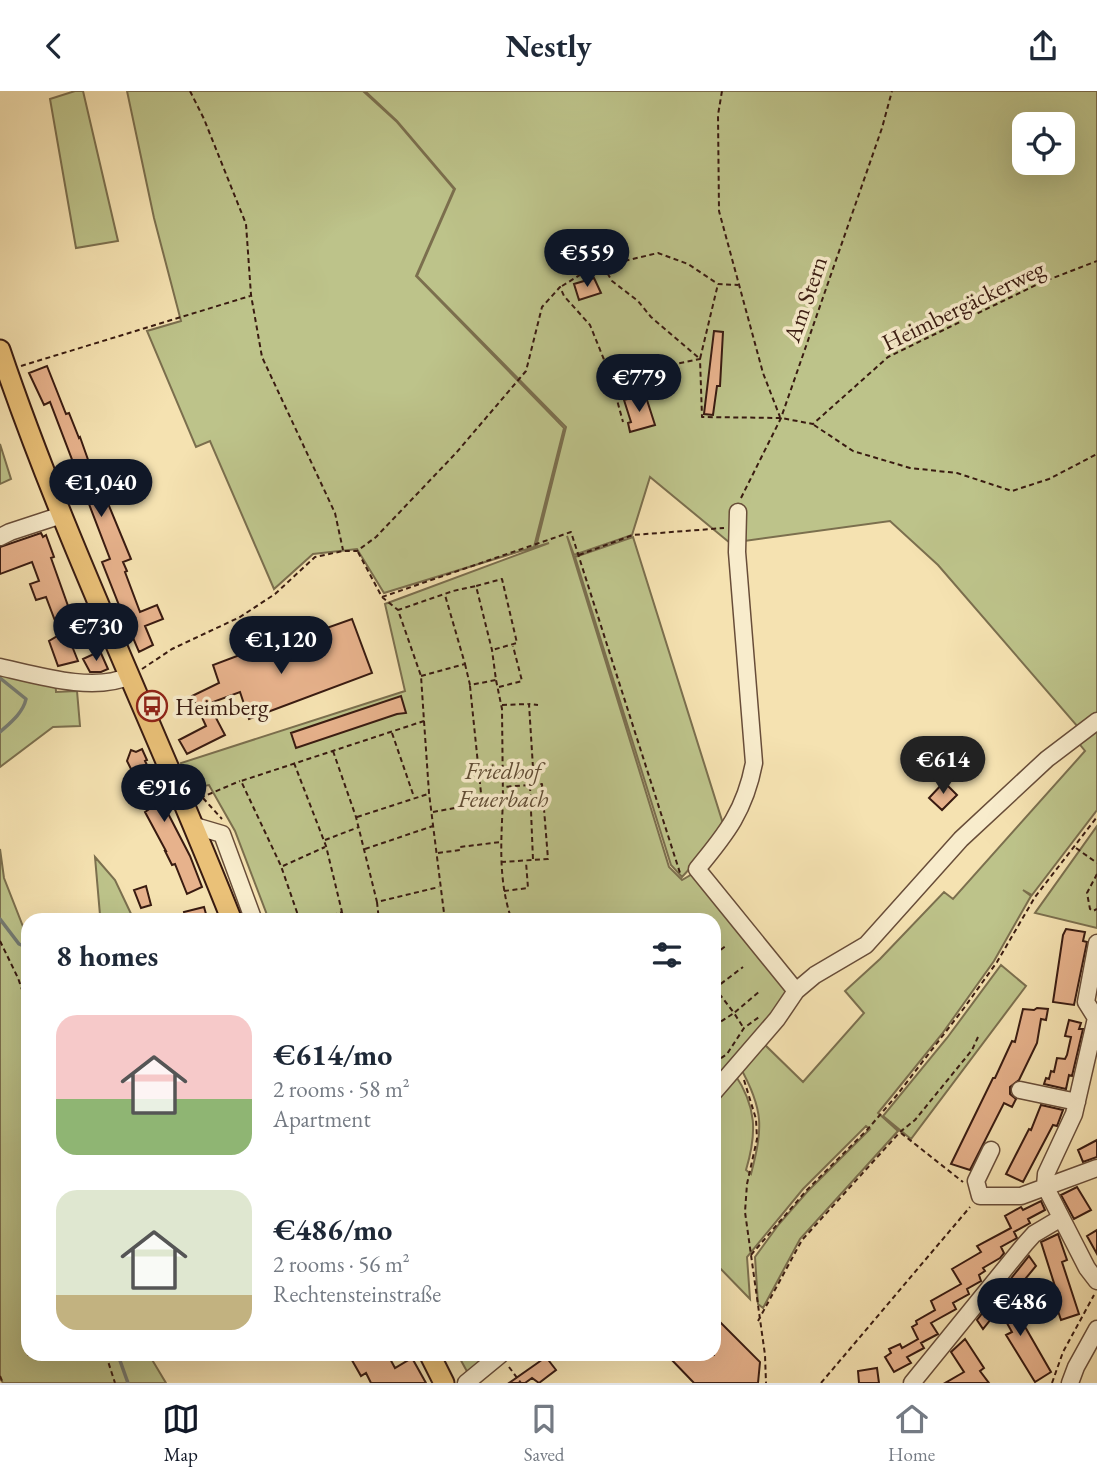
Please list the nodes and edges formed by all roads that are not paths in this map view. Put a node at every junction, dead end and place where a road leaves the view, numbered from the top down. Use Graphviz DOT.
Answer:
graph roads {
  1 [pos="0,350"];
  2 [pos="62,515"];
  3 [pos="738,521"];
  4 [pos="0,537"];
  5 [pos="0,667"];
  6 [pos="129,676"];
  7 [pos="1097,721"];
  8 [pos="195,826"];
  9 [pos="229,913"];
  10 [pos="251,913"];
  11 [pos="1097,943"];
  12 [pos="796,991"];
  13 [pos="721,1084"];
  14 [pos="1020,1090"];
  15 [pos="1077,1102"];
  16 [pos="991,1150"];
  17 [pos="1097,1168"];
  18 [pos="1045,1186"];
  19 [pos="1061,1218"];
  20 [pos="1097,1281"];
  21 [pos="1097,1329"];
  22 [pos="433,1361"];
  23 [pos="493,1361"];
  24 [pos="444,1383"];
  25 [pos="466,1383"];
  26 [pos="912,1383"];
  27 [pos="1070,1383"];
  1 -- 2 [label="main road"];
  2 -- 4 [label="street"];
  2 -- 6 [label="main road"];
  3 -- 12 [label="street"];
  5 -- 6 [label="street"];
  6 -- 8 [label="main road"];
  7 -- 12 [label="street"];
  8 -- 9 [label="main road"];
  8 -- 10 [label="street"];
  11 -- 15 [label="street"];
  12 -- 13 [label="street"];
  14 -- 15 [label="street"];
  15 -- 18 [label="street"];
  16 -- 18 [label="street"];
  17 -- 18 [label="street"];
  18 -- 19 [label="street"];
  19 -- 20 [label="street"];
  19 -- 26 [label="street"];
  21 -- 27 [label="street"];
  22 -- 24 [label="main road"];
  23 -- 25 [label="street"];
}
